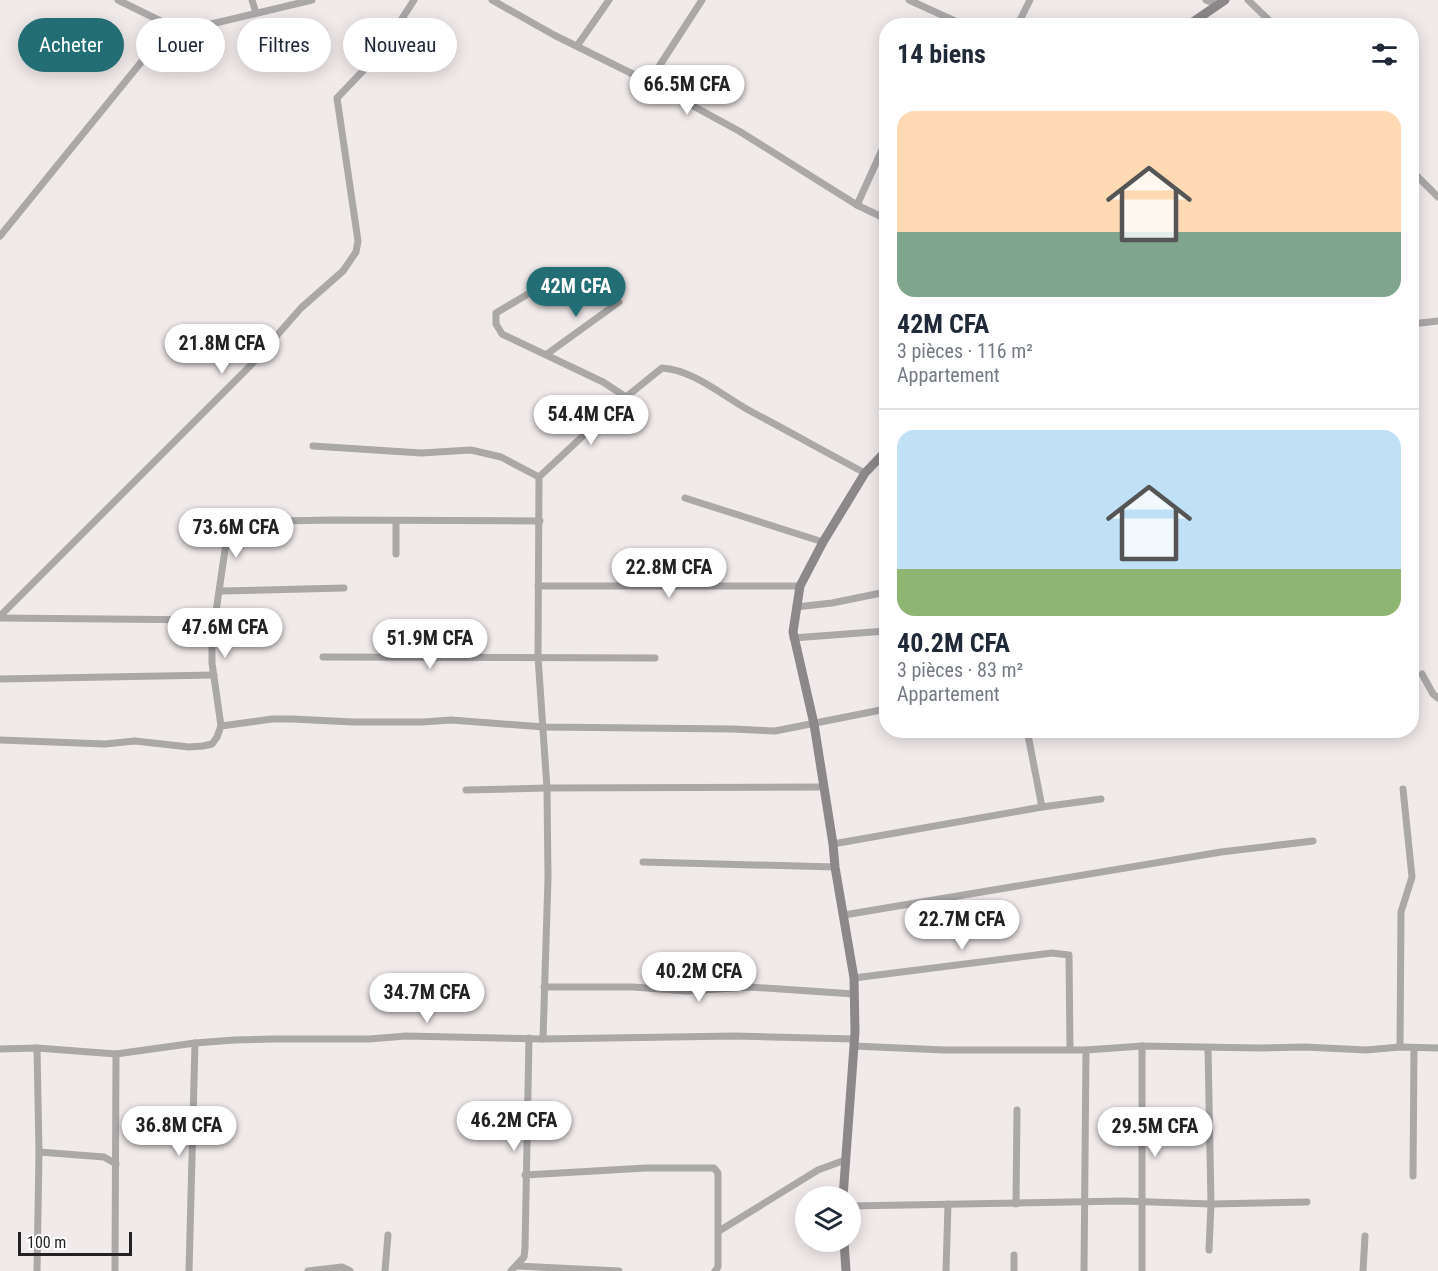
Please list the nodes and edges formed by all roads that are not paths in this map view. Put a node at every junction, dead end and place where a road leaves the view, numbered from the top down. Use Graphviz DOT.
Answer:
graph roads {
  1 [pos="118,0"];
  2 [pos="252,0"];
  3 [pos="312,0"];
  4 [pos="414,0"];
  5 [pos="609,0"];
  6 [pos="702,0"];
  7 [pos="909,0"];
  8 [pos="1030,0"];
  9 [pos="1206,0"];
  10 [pos="1248,0"];
  11 [pos="496,1"];
  12 [pos="1221,3"];
  13 [pos="256,13"];
  14 [pos="155,18"];
  15 [pos="948,18"];
  16 [pos="1021,18"];
  17 [pos="1199,18"];
  18 [pos="1267,18"];
  19 [pos="225,21"];
  20 [pos="577,46"];
  21 [pos="136,68"];
  22 [pos="649,82"];
  23 [pos="879,156"];
  24 [pos="1419,178"];
  25 [pos="1438,197"];
  26 [pos="857,205"];
  27 [pos="879,216"];
  28 [pos="0,236"];
  29 [pos="538,288"];
  30 [pos="619,302"];
  31 [pos="1438,321"];
  32 [pos="1419,323"];
  33 [pos="547,354"];
  34 [pos="626,397"];
  35 [pos="313,446"];
  36 [pos="879,458"];
  37 [pos="865,473"];
  38 [pos="539,477"];
  39 [pos="685,498"];
  40 [pos="540,521"];
  41 [pos="396,522"];
  42 [pos="823,542"];
  43 [pos="396,554"];
  44 [pos="538,586"];
  45 [pos="800,586"];
  46 [pos="344,588"];
  47 [pos="220,591"];
  48 [pos="879,593"];
  49 [pos="796,607"];
  50 [pos="0,617"];
  51 [pos="214,620"];
  52 [pos="879,632"];
  53 [pos="793,638"];
  54 [pos="323,657"];
  55 [pos="538,657"];
  56 [pos="655,658"];
  57 [pos="1422,674"];
  58 [pos="214,675"];
  59 [pos="0,679"];
  60 [pos="1438,698"];
  61 [pos="879,710"];
  62 [pos="814,724"];
  63 [pos="221,726"];
  64 [pos="544,727"];
  65 [pos="1029,738"];
  66 [pos="0,740"];
  67 [pos="824,787"];
  68 [pos="547,788"];
  69 [pos="1403,789"];
  70 [pos="466,790"];
  71 [pos="1101,799"];
  72 [pos="1042,807"];
  73 [pos="1313,841"];
  74 [pos="833,844"];
  75 [pos="643,862"];
  76 [pos="835,867"];
  77 [pos="844,915"];
  78 [pos="854,978"];
  79 [pos="544,987"];
  80 [pos="854,994"];
  81 [pos="529,1038"];
  82 [pos="543,1039"];
  83 [pos="854,1042"];
  84 [pos="195,1043"];
  85 [pos="1142,1046"];
  86 [pos="1400,1047"];
  87 [pos="37,1048"];
  88 [pos="1208,1048"];
  89 [pos="1414,1048"];
  90 [pos="1438,1048"];
  91 [pos="0,1049"];
  92 [pos="1070,1049"];
  93 [pos="1086,1050"];
  94 [pos="116,1054"];
  95 [pos="1017,1110"];
  96 [pos="39,1152"];
  97 [pos="845,1160"];
  98 [pos="116,1164"];
  99 [pos="525,1175"];
  100 [pos="1413,1176"];
  101 [pos="844,1186"];
  102 [pos="1085,1202"];
  103 [pos="1143,1202"];
  104 [pos="1307,1202"];
  105 [pos="948,1204"];
  106 [pos="1017,1204"];
  107 [pos="1211,1204"];
  108 [pos="861,1206"];
  109 [pos="719,1231"];
  110 [pos="388,1235"];
  111 [pos="1365,1236"];
  112 [pos="1209,1250"];
  113 [pos="845,1252"];
  114 [pos="1014,1255"];
  115 [pos="514,1268"];
  116 [pos="37,1271"];
  117 [pos="115,1271"];
  118 [pos="189,1271"];
  119 [pos="308,1271"];
  120 [pos="350,1271"];
  121 [pos="385,1271"];
  122 [pos="619,1271"];
  123 [pos="715,1271"];
  124 [pos="846,1271"];
  125 [pos="946,1271"];
  126 [pos="1014,1271"];
  127 [pos="1084,1271"];
  128 [pos="1142,1271"];
  129 [pos="1363,1271"];
  1 -- 14 [label="street"];
  2 -- 13 [label="street"];
  3 -- 13 [label="street"];
  4 -- 50 [label="street"];
  5 -- 20 [label="street"];
  6 -- 22 [label="street"];
  7 -- 15 [label="street"];
  8 -- 16 [label="street"];
  9 -- 12 [label="street"];
  10 -- 18 [label="street"];
  11 -- 20 [label="street"];
  12 -- 17 [label="main road"];
  13 -- 19 [label="street"];
  20 -- 22 [label="street"];
  21 -- 28 [label="street"];
  22 -- 26 [label="street"];
  23 -- 26 [label="street"];
  24 -- 25 [label="street"];
  26 -- 27 [label="street"];
  29 -- 33 [label="street"];
  30 -- 33 [label="street"];
  31 -- 32 [label="street"];
  33 -- 34 [label="street"];
  34 -- 37 [label="street"];
  34 -- 38 [label="street"];
  35 -- 38 [label="street"];
  36 -- 37 [label="main road"];
  37 -- 42 [label="main road"];
  38 -- 40 [label="street"];
  39 -- 42 [label="street"];
  40 -- 41 [label="street"];
  40 -- 44 [label="street"];
  41 -- 43 [label="street"];
  41 -- 47 [label="street"];
  42 -- 45 [label="main road"];
  44 -- 45 [label="street"];
  44 -- 55 [label="street"];
  45 -- 49 [label="main road"];
  46 -- 47 [label="street"];
  47 -- 51 [label="street"];
  48 -- 49 [label="street"];
  49 -- 53 [label="main road"];
  50 -- 51 [label="street"];
  51 -- 58 [label="street"];
  52 -- 53 [label="street"];
  53 -- 62 [label="main road"];
  54 -- 55 [label="street"];
  55 -- 56 [label="street"];
  55 -- 64 [label="street"];
  57 -- 60 [label="street"];
  58 -- 59 [label="street"];
  58 -- 63 [label="street"];
  61 -- 62 [label="street"];
  62 -- 64 [label="street"];
  62 -- 67 [label="main road"];
  63 -- 64 [label="street"];
  63 -- 66 [label="street"];
  64 -- 68 [label="street"];
  65 -- 72 [label="street"];
  67 -- 68 [label="street"];
  67 -- 74 [label="main road"];
  68 -- 70 [label="street"];
  68 -- 79 [label="street"];
  69 -- 86 [label="street"];
  71 -- 72 [label="street"];
  72 -- 74 [label="street"];
  73 -- 77 [label="street"];
  74 -- 76 [label="main road"];
  75 -- 76 [label="street"];
  76 -- 77 [label="main road"];
  77 -- 78 [label="main road"];
  78 -- 80 [label="main road"];
  78 -- 92 [label="street"];
  79 -- 80 [label="street"];
  79 -- 82 [label="street"];
  80 -- 83 [label="main road"];
  81 -- 82 [label="street"];
  81 -- 84 [label="street"];
  81 -- 99 [label="street"];
  82 -- 83 [label="street"];
  83 -- 92 [label="street"];
  83 -- 97 [label="main road"];
  84 -- 94 [label="street"];
  84 -- 118 [label="street"];
  85 -- 88 [label="street"];
  85 -- 93 [label="street"];
  85 -- 103 [label="street"];
  86 -- 88 [label="street"];
  86 -- 89 [label="street"];
  87 -- 91 [label="street"];
  87 -- 94 [label="street"];
  87 -- 96 [label="street"];
  88 -- 107 [label="street"];
  89 -- 90 [label="street"];
  89 -- 100 [label="street"];
  92 -- 93 [label="street"];
  93 -- 102 [label="street"];
  94 -- 98 [label="street"];
  95 -- 106 [label="street"];
  96 -- 98 [label="street"];
  96 -- 116 [label="street"];
  97 -- 101 [label="main road"];
  97 -- 109 [label="street"];
  98 -- 117 [label="street"];
  99 -- 109 [label="street"];
  99 -- 115 [label="street"];
  102 -- 103 [label="street"];
  102 -- 106 [label="street"];
  102 -- 127 [label="street"];
  103 -- 107 [label="street"];
  103 -- 128 [label="street"];
  104 -- 107 [label="street"];
  105 -- 106 [label="street"];
  105 -- 108 [label="street"];
  105 -- 125 [label="street"];
  107 -- 112 [label="street"];
  109 -- 123 [label="street"];
  110 -- 121 [label="street"];
  111 -- 129 [label="street"];
  113 -- 124 [label="main road"];
  114 -- 126 [label="street"];
  115 -- 122 [label="street"];
  119 -- 120 [label="street"];
}
